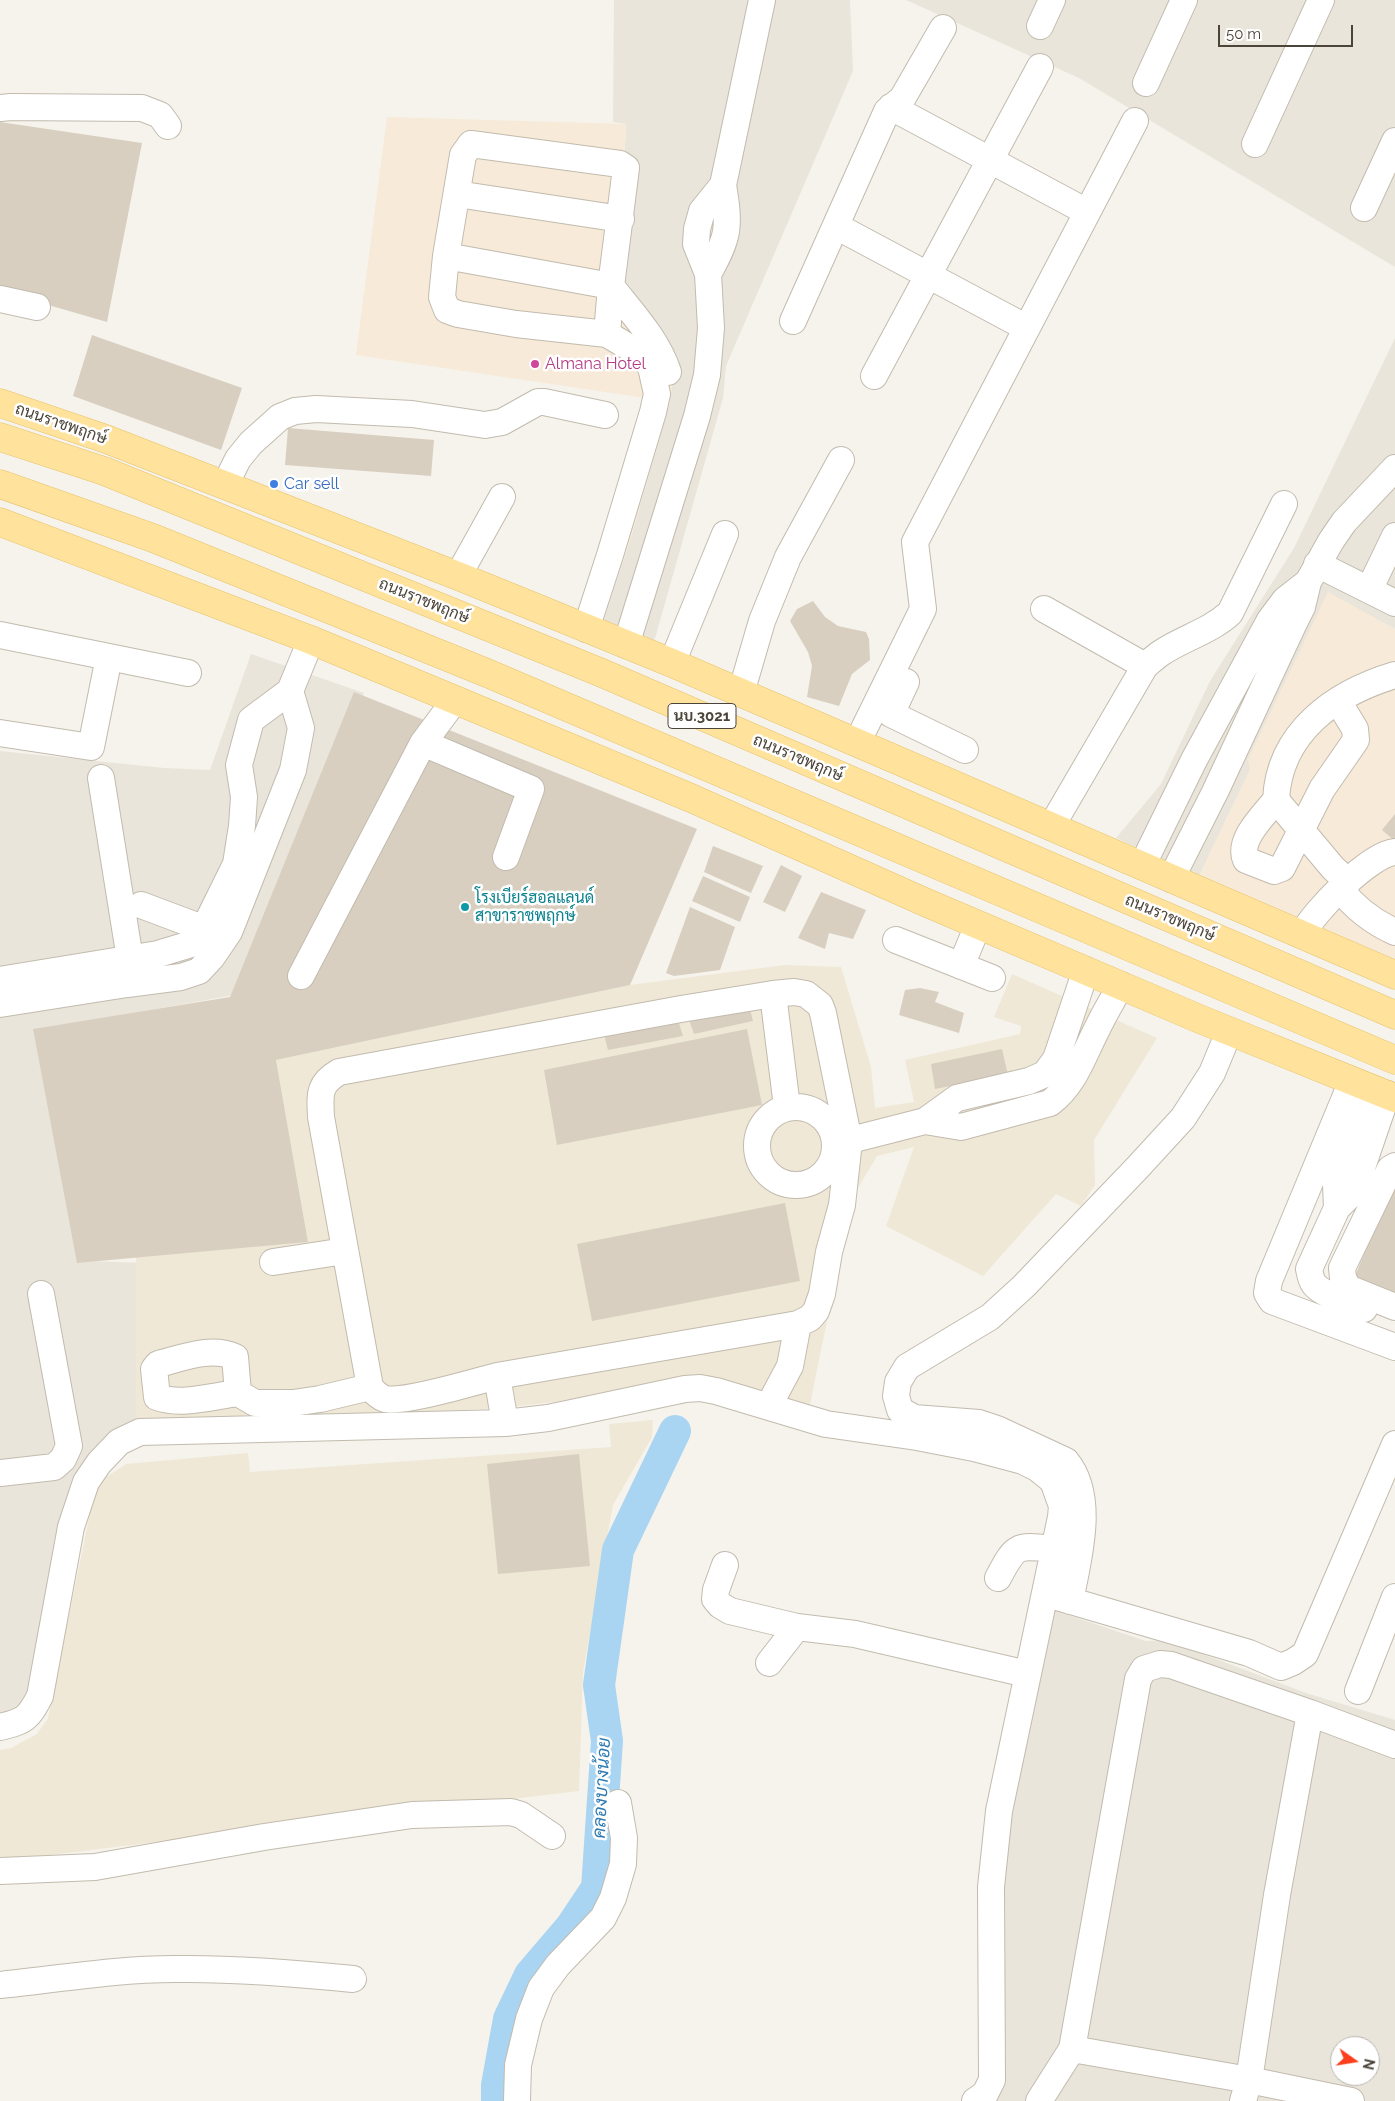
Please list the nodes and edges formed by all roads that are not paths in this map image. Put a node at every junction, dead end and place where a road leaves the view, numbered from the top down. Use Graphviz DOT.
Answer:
graph roads {
  1 [pos="762,0"];
  2 [pos="1052,0"];
  3 [pos="1184,0"];
  4 [pos="1321,0"];
  5 [pos="1040,26"];
  6 [pos="943,28"];
  7 [pos="1040,67"];
  8 [pos="1146,83"];
  9 [pos="891,107"];
  10 [pos="0,108"];
  11 [pos="1135,121"];
  12 [pos="168,126"];
  13 [pos="1395,141"];
  14 [pos="1255,144"];
  15 [pos="990,160"];
  16 [pos="456,194"];
  17 [pos="1364,208"];
  18 [pos="1087,212"];
  19 [pos="621,219"];
  20 [pos="836,226"];
  21 [pos="446,256"];
  22 [pos="928,275"];
  23 [pos="611,286"];
  24 [pos="0,299"];
  25 [pos="37,307"];
  26 [pos="793,321"];
  27 [pos="1027,328"];
  28 [pos="607,334"];
  29 [pos="874,376"];
  30 [pos="0,403"];
  31 [pos="605,415"];
  32 [pos="0,437"];
  33 [pos="841,460"];
  34 [pos="1395,468"];
  35 [pos="104,471"];
  36 [pos="643,473"];
  37 [pos="0,484"];
  38 [pos="225,485"];
  39 [pos="502,497"];
  40 [pos="1284,504"];
  41 [pos="289,512"];
  42 [pos="3,523"];
  43 [pos="725,534"];
  44 [pos="1395,536"];
  45 [pos="153,538"];
  46 [pos="1312,573"];
  47 [pos="458,576"];
  48 [pos="1369,590"];
  49 [pos="1395,603"];
  50 [pos="1044,609"];
  51 [pos="589,630"];
  52 [pos="0,636"];
  53 [pos="311,640"];
  54 [pos="626,645"];
  55 [pos="922,647"];
  56 [pos="109,657"];
  57 [pos="672,663"];
  58 [pos="1145,666"];
  59 [pos="188,673"];
  60 [pos="1395,675"];
  61 [pos="290,691"];
  62 [pos="741,693"];
  63 [pos="455,700"];
  64 [pos="1338,701"];
  65 [pos="0,733"];
  66 [pos="940,738"];
  67 [pos="1206,740"];
  68 [pos="423,743"];
  69 [pos="857,743"];
  70 [pos="965,750"];
  71 [pos="1232,754"];
  72 [pos="927,773"];
  73 [pos="101,778"];
  74 [pos="1276,800"];
  75 [pos="1052,827"];
  76 [pos="1301,830"];
  77 [pos="1395,852"];
  78 [pos="506,857"];
  79 [pos="1142,866"];
  80 [pos="1174,872"];
  81 [pos="1344,886"];
  82 [pos="140,905"];
  83 [pos="978,925"];
  84 [pos="205,928"];
  85 [pos="1395,932"];
  86 [pos="1302,935"];
  87 [pos="896,940"];
  88 [pos="134,958"];
  89 [pos="961,966"];
  90 [pos="1086,970"];
  91 [pos="1395,975"];
  92 [pos="302,976"];
  93 [pos="992,978"];
  94 [pos="0,980"];
  95 [pos="1207,980"];
  96 [pos="142,983"];
  97 [pos="1121,985"];
  98 [pos="773,994"];
  99 [pos="0,1004"];
  100 [pos="1395,1015"];
  101 [pos="1229,1032"];
  102 [pos="1395,1060"];
  103 [pos="1376,1090"];
  104 [pos="787,1107"];
  105 [pos="925,1122"];
  106 [pos="842,1142"];
  107 [pos="1395,1166"];
  108 [pos="345,1251"];
  109 [pos="273,1262"];
  110 [pos="41,1294"];
  111 [pos="1395,1306"];
  112 [pos="1395,1323"];
  113 [pos="798,1324"];
  114 [pos="1395,1347"];
  115 [pos="497,1376"];
  116 [pos="370,1387"];
  117 [pos="238,1393"];
  118 [pos="774,1396"];
  119 [pos="505,1422"];
  120 [pos="907,1425"];
  121 [pos="1395,1444"];
  122 [pos="0,1473"];
  123 [pos="1054,1549"];
  124 [pos="726,1565"];
  125 [pos="998,1578"];
  126 [pos="1044,1593"];
  127 [pos="1395,1596"];
  128 [pos="1070,1601"];
  129 [pos="797,1627"];
  130 [pos="769,1663"];
  131 [pos="1027,1674"];
  132 [pos="1358,1691"];
  133 [pos="1310,1713"];
  134 [pos="0,1727"];
  135 [pos="1395,1745"];
  136 [pos="618,1803"];
  137 [pos="552,1836"];
  138 [pos="0,1871"];
  139 [pos="353,1979"];
  140 [pos="0,1985"];
  141 [pos="1072,2049"];
  142 [pos="1246,2090"];
  143 [pos="517,2101"];
  144 [pos="975,2101"];
  145 [pos="1038,2101"];
  146 [pos="1351,2101"];
  1 -- 54 [label="street"];
  2 -- 5 [label="street"];
  3 -- 8 [label="street"];
  4 -- 14 [label="street"];
  6 -- 9 [label="street"];
  7 -- 15 [label="street"];
  9 -- 15 [label="street"];
  9 -- 20 [label="street"];
  10 -- 12 [label="street"];
  11 -- 18 [label="street"];
  13 -- 17 [label="street"];
  15 -- 18 [label="street"];
  15 -- 22 [label="street"];
  16 -- 19 [label="street"];
  16 -- 19 [label="street"];
  16 -- 21 [label="street"];
  18 -- 27 [label="street"];
  19 -- 23 [label="street"];
  20 -- 22 [label="street"];
  20 -- 26 [label="street"];
  21 -- 23 [label="street"];
  21 -- 28 [label="street"];
  22 -- 27 [label="street"];
  22 -- 29 [label="street"];
  23 -- 28 [label="street"];
  23 -- 36 [label="street"];
  24 -- 25 [label="street"];
  27 -- 69 [label="street"];
  28 -- 36 [label="street"];
  30 -- 38 [label="main road, ถนนราชพฤกษ์ / นบ.3021"];
  31 -- 38 [label="street"];
  32 -- 35 [label="main road, ถนนราชพฤกษ์ / นบ.3021"];
  33 -- 62 [label="street"];
  34 -- 46 [label="street"];
  35 -- 41 [label="main road"];
  35 -- 100 [label="main road, ถนนราชพฤกษ์ / นบ.3021"];
  36 -- 51 [label="street"];
  37 -- 45 [label="main road, นบ.3021"];
  38 -- 41 [label="main road, ถนนราชพฤกษ์ / นบ.3021"];
  39 -- 47 [label="street"];
  40 -- 58 [label="street"];
  41 -- 47 [label="main road, ถนนราชพฤกษ์ / นบ.3021"];
  42 -- 45 [label="main road"];
  42 -- 53 [label="main road"];
  43 -- 57 [label="street"];
  44 -- 48 [label="street"];
  45 -- 95 [label="main road, นบ.3021"];
  46 -- 48 [label="street"];
  46 -- 67 [label="street"];
  46 -- 71 [label="street"];
  47 -- 51 [label="main road, ถนนราชพฤกษ์ / นบ.3021"];
  48 -- 49 [label="street"];
  50 -- 58 [label="street"];
  51 -- 54 [label="main road, ถนนราชพฤกษ์ / นบ.3021"];
  52 -- 56 [label="street"];
  53 -- 61 [label="street"];
  53 -- 63 [label="main road"];
  54 -- 57 [label="main road, ถนนราชพฤกษ์ / นบ.3021"];
  55 -- 66 [label="street"];
  56 -- 59 [label="street"];
  56 -- 65 [label="street"];
  57 -- 62 [label="main road, ถนนราชพฤกษ์ / นบ.3021"];
  58 -- 75 [label="street"];
  60 -- 64 [label="street"];
  61 -- 84 [label="street"];
  61 -- 96 [label="street"];
  62 -- 69 [label="main road, ถนนราชพฤกษ์ / นบ.3021"];
  63 -- 68 [label="street"];
  63 -- 83 [label="main road"];
  64 -- 74 [label="street"];
  64 -- 76 [label="street"];
  66 -- 70 [label="street"];
  66 -- 72 [label="street"];
  67 -- 71 [label="street"];
  67 -- 79 [label="street"];
  68 -- 78 [label="street"];
  68 -- 92 [label="street"];
  69 -- 72 [label="main road, ถนนราชพฤกษ์ / นบ.3021"];
  71 -- 80 [label="street"];
  72 -- 75 [label="main road, ถนนราชพฤกษ์ / นบ.3021"];
  73 -- 88 [label="street"];
  74 -- 76 [label="street"];
  74 -- 76 [label="street"];
  75 -- 79 [label="main road, ถนนราชพฤกษ์ / นบ.3021"];
  76 -- 81 [label="street"];
  77 -- 81 [label="street"];
  79 -- 80 [label="main road, ถนนราชพฤกษ์ / นบ.3021"];
  80 -- 86 [label="main road, ถนนราชพฤกษ์ / นบ.3021"];
  81 -- 85 [label="street"];
  81 -- 86 [label="street"];
  82 -- 84 [label="street"];
  83 -- 89 [label="street"];
  83 -- 90 [label="main road"];
  84 -- 88 [label="street"];
  86 -- 91 [label="main road, ถนนราชพฤกษ์ / นบ.3021"];
  87 -- 89 [label="street"];
  88 -- 94 [label="street"];
  88 -- 96 [label="street"];
  89 -- 93 [label="street"];
  90 -- 97 [label="main road"];
  90 -- 105 [label="street"];
  95 -- 102 [label="main road, นบ.3021"];
  95 -- 103 [label="main road"];
  96 -- 99 [label="street"];
  97 -- 101 [label="main road"];
  97 -- 105 [label="street"];
  98 -- 104 [label="street"];
  98 -- 106 [label="street"];
  98 -- 108 [label="street"];
  101 -- 103 [label="main road"];
  101 -- 120 [label="street"];
  103 -- 112 [label="street"];
  103 -- 114 [label="street"];
  104 -- 106 [label="street"];
  104 -- 106 [label="street"];
  105 -- 106 [label="street"];
  106 -- 113 [label="street"];
  107 -- 111 [label="street"];
  108 -- 109 [label="street"];
  108 -- 116 [label="street"];
  110 -- 122 [label="street"];
  113 -- 115 [label="street"];
  113 -- 118 [label="street"];
  115 -- 116 [label="street"];
  115 -- 119 [label="street"];
  116 -- 117 [label="street"];
  119 -- 120 [label="street"];
  119 -- 134 [label="street"];
  120 -- 123 [label="street"];
  120 -- 128 [label="street"];
  121 -- 128 [label="street"];
  123 -- 125 [label="street"];
  123 -- 126 [label="street"];
  124 -- 129 [label="street"];
  126 -- 128 [label="street"];
  126 -- 131 [label="street"];
  127 -- 132 [label="street"];
  129 -- 130 [label="street"];
  129 -- 131 [label="street"];
  131 -- 144 [label="street"];
  133 -- 135 [label="street"];
  133 -- 141 [label="street"];
  133 -- 142 [label="street"];
  136 -- 143 [label="street"];
  137 -- 138 [label="street"];
  139 -- 140 [label="street"];
  141 -- 142 [label="street"];
  141 -- 145 [label="street"];
  142 -- 146 [label="street"];
}
